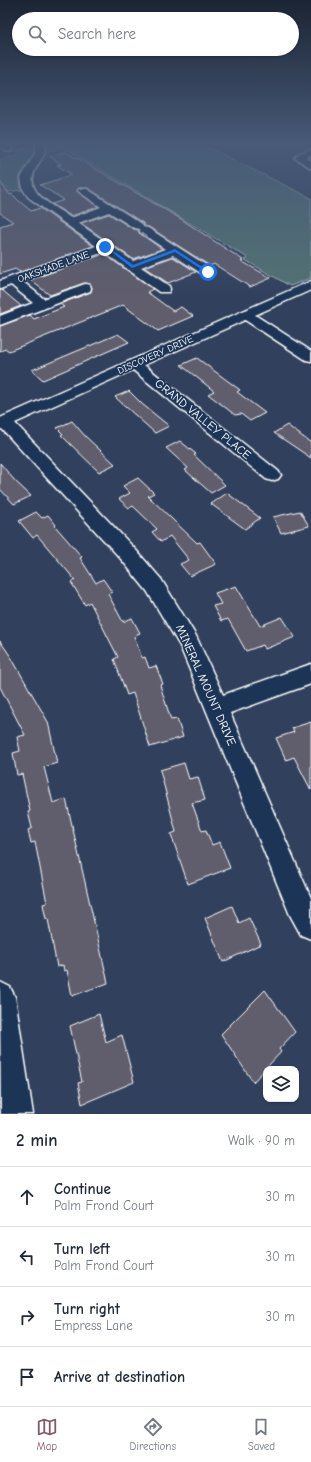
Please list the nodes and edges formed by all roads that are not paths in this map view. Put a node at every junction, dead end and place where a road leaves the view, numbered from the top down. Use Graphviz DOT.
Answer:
graph roads {
  1 [pos="33,195"];
  2 [pos="89,195"];
  3 [pos="110,208"];
  4 [pos="69,222"];
  5 [pos="105,247"];
  6 [pos="175,250"];
  7 [pos="132,266"];
  8 [pos="208,272"];
  9 [pos="13,280"];
  10 [pos="0,285"];
  11 [pos="311,285"];
  12 [pos="86,288"];
  13 [pos="164,288"];
  14 [pos="42,305"];
  15 [pos="245,314"];
  16 [pos="0,322"];
  17 [pos="311,357"];
  18 [pos="134,364"];
  19 [pos="2,423"];
  20 [pos="272,474"];
  21 [pos="311,674"];
  22 [pos="218,707"];
  23 [pos="311,925"];
  24 [pos="0,997"];
  25 [pos="5,1060"];
  26 [pos="17,1114"];
  1 -- 4 [label="street"];
  2 -- 3 [label="street"];
  3 -- 4 [label="street"];
  3 -- 6 [label="street"];
  4 -- 5 [label="street"];
  5 -- 7 [label="street"];
  5 -- 9 [label="street, OAKSHADE LANE"];
  6 -- 7 [label="street"];
  6 -- 8 [label="street"];
  7 -- 13 [label="street"];
  9 -- 10 [label="street, OAKSHADE LANE"];
  9 -- 14 [label="street"];
  11 -- 15 [label="street, DISCOVERY DRIVE"];
  12 -- 14 [label="street"];
  14 -- 16 [label="street"];
  15 -- 17 [label="street"];
  15 -- 18 [label="street, DISCOVERY DRIVE"];
  18 -- 19 [label="street, DISCOVERY DRIVE"];
  18 -- 20 [label="street, GRAND VALLEY PLACE"];
  19 -- 22 [label="street, MINERAL MOUNT DRIVE"];
  21 -- 22 [label="street"];
  22 -- 23 [label="street, MINERAL MOUNT DRIVE"];
  24 -- 25 [label="street"];
  25 -- 26 [label="street"];
}
